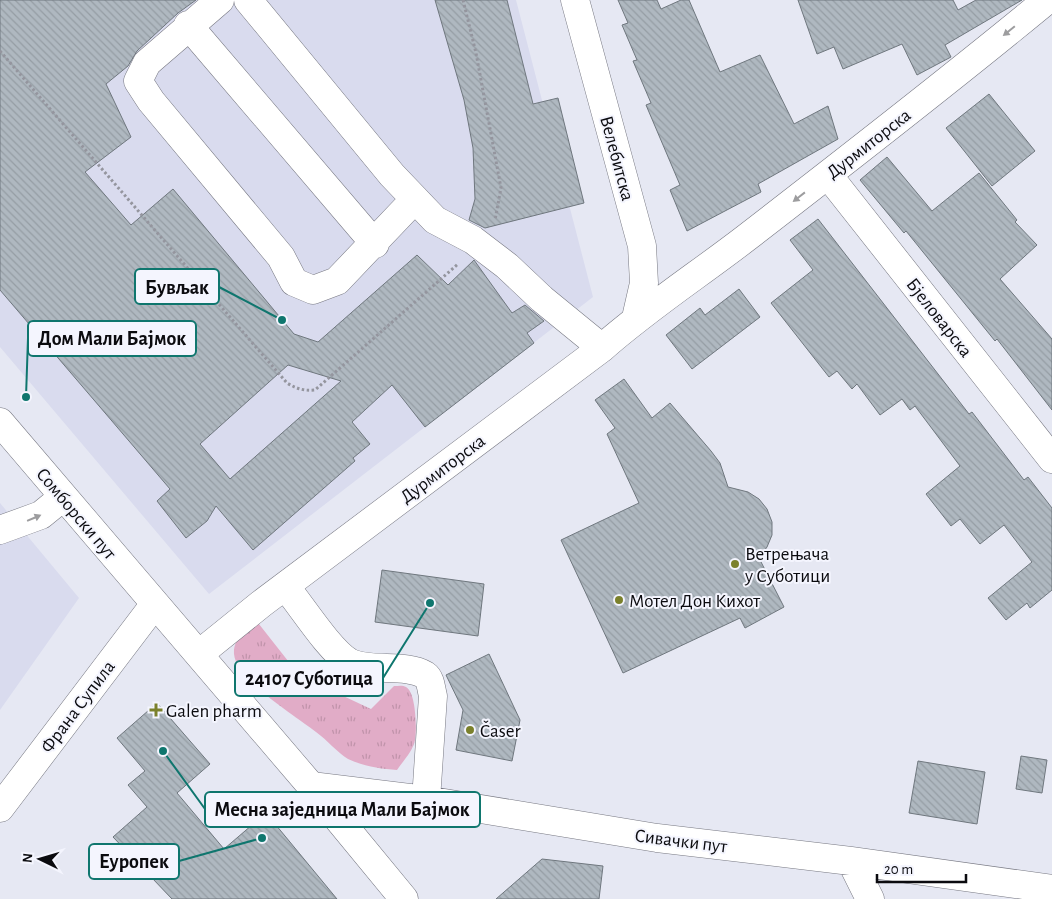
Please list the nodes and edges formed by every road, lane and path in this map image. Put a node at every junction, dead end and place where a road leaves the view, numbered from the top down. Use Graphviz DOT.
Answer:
graph roads {
  1 [pos="220,0"];
  2 [pos="248,0"];
  3 [pos="463,0"];
  4 [pos="575,0"];
  5 [pos="1037,3"];
  6 [pos="188,25"];
  7 [pos="0,51"];
  8 [pos="828,175"];
  9 [pos="415,199"];
  10 [pos="375,244"];
  11 [pos="479,245"];
  12 [pos="644,269"];
  13 [pos="686,283"];
  14 [pos="636,318"];
  15 [pos="602,348"];
  16 [pos="0,422"];
  17 [pos="1052,459"];
  18 [pos="63,497"];
  19 [pos="0,530"];
  20 [pos="285,586"];
  21 [pos="154,605"];
  22 [pos="199,654"];
  23 [pos="311,786"];
  24 [pos="426,800"];
  25 [pos="0,808"];
  26 [pos="851,861"];
  27 [pos="1052,889"];
  28 [pos="404,899"];
  29 [pos="870,899"];
  1 -- 6 [label="street"];
  2 -- 9 [label="street"];
  3 -- 11 [label="path"];
  4 -- 12 [label="street, Велебитска"];
  5 -- 8 [label="street, Дурмиторска, one-way"];
  6 -- 10 [label="street"];
  6 -- 10 [label="street"];
  7 -- 11 [label="path"];
  8 -- 13 [label="street, Дурмиторска, one-way"];
  8 -- 17 [label="street, Бјеловарска"];
  9 -- 10 [label="street"];
  9 -- 11 [label="street"];
  11 -- 15 [label="street"];
  12 -- 13 [label="street"];
  12 -- 14 [label="street, Велебитска"];
  13 -- 14 [label="street, Дурмиторска"];
  14 -- 15 [label="street, Дурмиторска"];
  15 -- 20 [label="street, Дурмиторска"];
  16 -- 18 [label="street, Сомборски пут"];
  19 -- 18 [label="street, one-way"];
  18 -- 21 [label="street, Сомборски пут"];
  20 -- 22 [label="street, Дурмиторска"];
  20 -- 24 [label="street"];
  21 -- 22 [label="street, Сомборски пут"];
  21 -- 25 [label="street, Франа Супила"];
  22 -- 23 [label="street, Сомборски пут"];
  23 -- 24 [label="street, Сивачки пут"];
  23 -- 28 [label="street, Сомборски пут"];
  24 -- 26 [label="street, Сивачки пут"];
  26 -- 27 [label="street, Сивачки пут"];
  26 -- 29 [label="street"];
}
